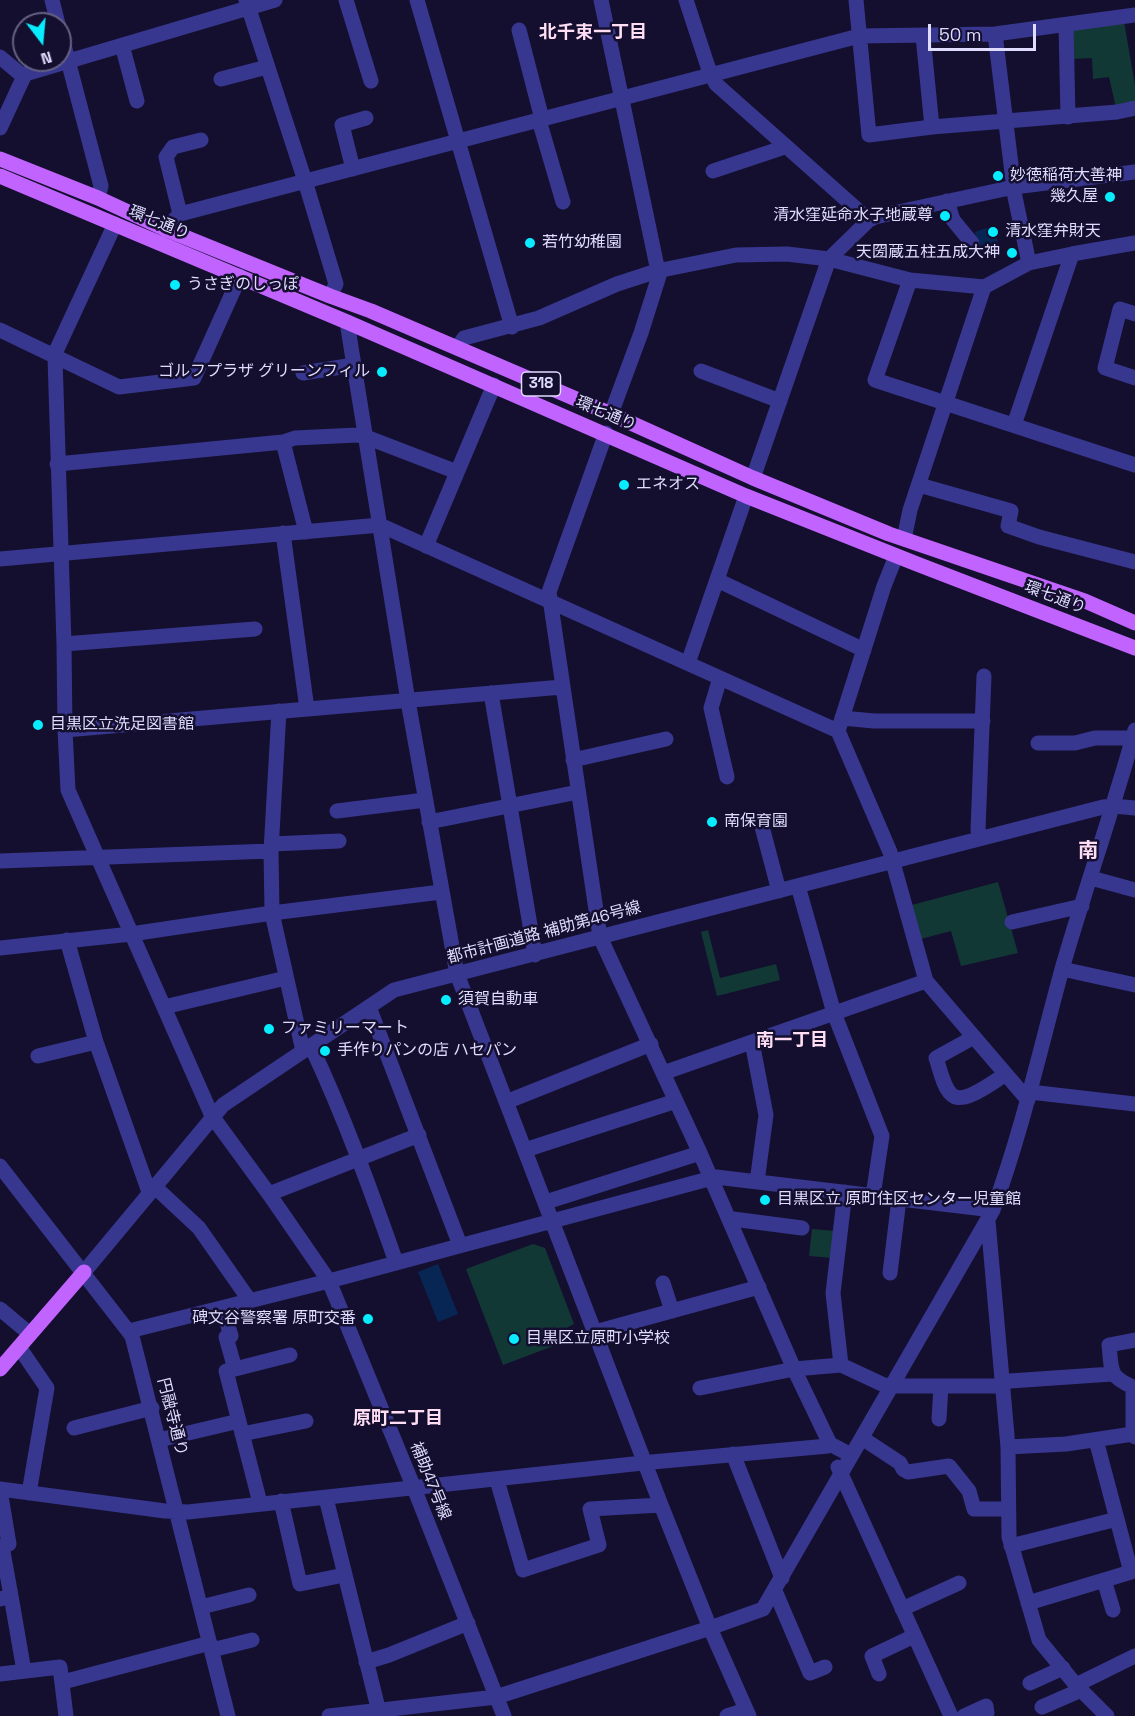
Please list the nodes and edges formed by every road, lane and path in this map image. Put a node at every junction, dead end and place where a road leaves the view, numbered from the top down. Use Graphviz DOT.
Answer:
graph roads {
  1 [pos="275,0"];
  2 [pos="346,0"];
  3 [pos="417,0"];
  4 [pos="601,0"];
  5 [pos="686,0"];
  6 [pos="856,0"];
  7 [pos="247,4"];
  8 [pos="1135,15"];
  9 [pos="1066,25"];
  10 [pos="519,30"];
  11 [pos="995,34"];
  12 [pos="859,36"];
  13 [pos="923,36"];
  14 [pos="122,45"];
  15 [pos="0,57"];
  16 [pos="72,60"];
  17 [pos="267,67"];
  18 [pos="32,72"];
  19 [pos="71,72"];
  20 [pos="711,75"];
  21 [pos="24,77"];
  22 [pos="221,79"];
  23 [pos="371,81"];
  24 [pos="623,99"];
  25 [pos="137,101"];
  26 [pos="1135,108"];
  27 [pos="1068,117"];
  28 [pos="366,118"];
  29 [pos="540,120"];
  30 [pos="1006,121"];
  31 [pos="932,127"];
  32 [pos="0,128"];
  33 [pos="201,140"];
  34 [pos="459,141"];
  35 [pos="785,147"];
  36 [pos="0,159"];
  37 [pos="353,169"];
  38 [pos="713,171"];
  39 [pos="1135,172"];
  40 [pos="0,176"];
  41 [pos="305,181"];
  42 [pos="1014,187"];
  43 [pos="98,198"];
  44 [pos="947,201"];
  45 [pos="563,202"];
  46 [pos="180,214"];
  47 [pos="869,220"];
  48 [pos="115,224"];
  49 [pos="165,229"];
  50 [pos="972,243"];
  51 [pos="1135,243"];
  52 [pos="1072,254"];
  53 [pos="829,259"];
  54 [pos="1029,264"];
  55 [pos="657,271"];
  56 [pos="240,276"];
  57 [pos="910,280"];
  58 [pos="984,287"];
  59 [pos="330,296"];
  60 [pos="1135,314"];
  61 [pos="347,322"];
  62 [pos="512,327"];
  63 [pos="0,330"];
  64 [pos="457,348"];
  65 [pos="55,357"];
  66 [pos="354,365"];
  67 [pos="701,371"];
  68 [pos="303,373"];
  69 [pos="1135,378"];
  70 [pos="494,385"];
  71 [pos="780,401"];
  72 [pos="945,402"];
  73 [pos="611,414"];
  74 [pos="1014,425"];
  75 [pos="606,433"];
  76 [pos="366,437"];
  77 [pos="283,442"];
  78 [pos="57,464"];
  79 [pos="1135,465"];
  80 [pos="457,472"];
  81 [pos="753,478"];
  82 [pos="919,485"];
  83 [pos="746,496"];
  84 [pos="380,525"];
  85 [pos="306,532"];
  86 [pos="283,533"];
  87 [pos="904,538"];
  88 [pos="426,546"];
  89 [pos="61,554"];
  90 [pos="896,556"];
  91 [pos="0,559"];
  92 [pos="1135,562"];
  93 [pos="717,580"];
  94 [pos="550,600"];
  95 [pos="1084,601"];
  96 [pos="1135,623"];
  97 [pos="1076,625"];
  98 [pos="255,629"];
  99 [pos="64,644"];
  100 [pos="1135,648"];
  101 [pos="864,650"];
  102 [pos="688,663"];
  103 [pos="984,676"];
  104 [pos="720,678"];
  105 [pos="562,687"];
  106 [pos="491,693"];
  107 [pos="408,701"];
  108 [pos="307,709"];
  109 [pos="279,711"];
  110 [pos="982,721"];
  111 [pos="840,725"];
  112 [pos="64,730"];
  113 [pos="1134,734"];
  114 [pos="666,739"];
  115 [pos="1038,743"];
  116 [pos="573,760"];
  117 [pos="727,777"];
  118 [pos="578,792"];
  119 [pos="425,800"];
  120 [pos="510,806"];
  121 [pos="1114,806"];
  122 [pos="1135,808"];
  123 [pos="337,811"];
  124 [pos="760,819"];
  125 [pos="429,822"];
  126 [pos="981,838"];
  127 [pos="339,841"];
  128 [pos="272,848"];
  129 [pos="97,858"];
  130 [pos="0,861"];
  131 [pos="892,862"];
  132 [pos="1091,878"];
  133 [pos="798,886"];
  134 [pos="1135,890"];
  135 [pos="779,891"];
  136 [pos="441,892"];
  137 [pos="1082,906"];
  138 [pos="272,913"];
  139 [pos="1012,922"];
  140 [pos="131,934"];
  141 [pos="600,937"];
  142 [pos="67,940"];
  143 [pos="0,948"];
  144 [pos="535,955"];
  145 [pos="1062,969"];
  146 [pos="457,974"];
  147 [pos="286,978"];
  148 [pos="926,981"];
  149 [pos="1135,986"];
  150 [pos="369,1006"];
  151 [pos="164,1007"];
  152 [pos="834,1013"];
  153 [pos="974,1037"];
  154 [pos="96,1042"];
  155 [pos="752,1042"];
  156 [pos="651,1044"];
  157 [pos="307,1048"];
  158 [pos="38,1056"];
  159 [pos="663,1073"];
  160 [pos="1006,1074"];
  161 [pos="1029,1096"];
  162 [pos="676,1101"];
  163 [pos="506,1102"];
  164 [pos="1135,1104"];
  165 [pos="212,1116"];
  166 [pos="419,1135"];
  167 [pos="525,1150"];
  168 [pos="700,1153"];
  169 [pos="359,1158"];
  170 [pos="0,1166"];
  171 [pos="711,1178"];
  172 [pos="757,1182"];
  173 [pos="152,1189"];
  174 [pos="844,1192"];
  175 [pos="269,1194"];
  176 [pos="873,1196"];
  177 [pos="899,1199"];
  178 [pos="546,1202"];
  179 [pos="990,1215"];
  180 [pos="552,1220"];
  181 [pos="729,1220"];
  182 [pos="802,1228"];
  183 [pos="460,1245"];
  184 [pos="396,1262"];
  185 [pos="84,1272"];
  186 [pos="890,1273"];
  187 [pos="328,1281"];
  188 [pos="663,1283"];
  189 [pos="759,1287"];
  190 [pos="250,1301"];
  191 [pos="223,1308"];
  192 [pos="0,1309"];
  193 [pos="672,1311"];
  194 [pos="129,1331"];
  195 [pos="595,1332"];
  196 [pos="30,1334"];
  197 [pos="1135,1340"];
  198 [pos="19,1347"];
  199 [pos="290,1355"];
  200 [pos="841,1365"];
  201 [pos="235,1369"];
  202 [pos="794,1369"];
  203 [pos="0,1370"];
  204 [pos="1112,1374"];
  205 [pos="1002,1383"];
  206 [pos="892,1386"];
  207 [pos="941,1386"];
  208 [pos="1134,1387"];
  209 [pos="700,1388"];
  210 [pos="152,1408"];
  211 [pos="939,1419"];
  212 [pos="306,1421"];
  213 [pos="240,1427"];
  214 [pos="74,1428"];
  215 [pos="1134,1435"];
  216 [pos="862,1438"];
  217 [pos="159,1440"];
  218 [pos="1096,1440"];
  219 [pos="829,1445"];
  220 [pos="1008,1447"];
  221 [pos="733,1454"];
  222 [pos="851,1455"];
  223 [pos="646,1463"];
  224 [pos="841,1473"];
  225 [pos="497,1480"];
  226 [pos="414,1488"];
  227 [pos="0,1490"];
  228 [pos="29,1493"];
  229 [pos="326,1498"];
  230 [pos="281,1502"];
  231 [pos="260,1503"];
  232 [pos="661,1505"];
  233 [pos="1007,1509"];
  234 [pos="177,1512"];
  235 [pos="1117,1519"];
  236 [pos="1011,1546"];
  237 [pos="344,1575"];
  238 [pos="1104,1580"];
  239 [pos="959,1583"];
  240 [pos="779,1585"];
  241 [pos="249,1595"];
  242 [pos="6,1598"];
  243 [pos="1028,1602"];
  244 [pos="201,1607"];
  245 [pos="902,1609"];
  246 [pos="1113,1610"];
  247 [pos="468,1623"];
  248 [pos="710,1628"];
  249 [pos="914,1636"];
  250 [pos="252,1640"];
  251 [pos="211,1647"];
  252 [pos="1135,1656"];
  253 [pos="366,1662"];
  254 [pos="825,1667"];
  255 [pos="1063,1668"];
  256 [pos="24,1671"];
  257 [pos="0,1674"];
  258 [pos="879,1674"];
  259 [pos="63,1682"];
  260 [pos="1030,1683"];
  261 [pos="1078,1688"];
  262 [pos="496,1697"];
  263 [pos="1042,1707"];
  264 [pos="379,1713"];
  265 [pos="748,1713"];
  266 [pos="987,1713"];
  267 [pos="952,1715"];
  268 [pos="66,1716"];
  269 [pos="228,1716"];
  270 [pos="329,1716"];
  271 [pos="504,1716"];
  272 [pos="727,1716"];
  273 [pos="1107,1716"];
  1 -- 7 [label="street"];
  2 -- 23 [label="street"];
  3 -- 34 [label="street"];
  4 -- 24 [label="street"];
  5 -- 20 [label="street"];
  6 -- 12 [label="street"];
  7 -- 14 [label="street"];
  7 -- 17 [label="street"];
  8 -- 9 [label="street"];
  9 -- 11 [label="street"];
  9 -- 27 [label="street"];
  10 -- 29 [label="street"];
  11 -- 13 [label="street"];
  11 -- 30 [label="street"];
  12 -- 13 [label="street"];
  12 -- 20 [label="street"];
  12 -- 31 [label="street"];
  13 -- 31 [label="street"];
  14 -- 16 [label="street"];
  14 -- 25 [label="street"];
  15 -- 21 [label="street"];
  17 -- 22 [label="street"];
  17 -- 41 [label="street"];
  18 -- 21 [label="street"];
  19 -- 43 [label="street"];
  20 -- 24 [label="street"];
  20 -- 35 [label="street"];
  21 -- 32 [label="street"];
  24 -- 29 [label="street"];
  24 -- 55 [label="street"];
  26 -- 27 [label="street"];
  27 -- 30 [label="street"];
  28 -- 37 [label="street"];
  29 -- 34 [label="street"];
  29 -- 45 [label="street"];
  30 -- 31 [label="street"];
  30 -- 42 [label="street"];
  33 -- 46 [label="street"];
  34 -- 37 [label="street"];
  34 -- 62 [label="street"];
  35 -- 38 [label="street"];
  35 -- 47 [label="street"];
  36 -- 43 [label="main road, 環七通り / 318"];
  37 -- 41 [label="street"];
  39 -- 42 [label="street"];
  40 -- 48 [label="main road, 環七通り / 318"];
  41 -- 46 [label="street"];
  41 -- 59 [label="street"];
  42 -- 44 [label="street"];
  42 -- 54 [label="street"];
  43 -- 49 [label="main road, 環七通り / 318"];
  44 -- 47 [label="street"];
  44 -- 50 [label="street"];
  46 -- 49 [label="street"];
  47 -- 53 [label="street"];
  48 -- 56 [label="main road, 環七通り / 318"];
  48 -- 65 [label="street"];
  49 -- 59 [label="main road, 環七通り / 318"];
  51 -- 52 [label="street"];
  52 -- 54 [label="street"];
  52 -- 74 [label="street"];
  53 -- 55 [label="street"];
  53 -- 57 [label="street"];
  53 -- 71 [label="street"];
  54 -- 58 [label="street"];
  55 -- 62 [label="street"];
  55 -- 73 [label="street"];
  56 -- 61 [label="main road, 環七通り / 318"];
  56 -- 65 [label="street"];
  57 -- 58 [label="street"];
  57 -- 72 [label="street"];
  58 -- 72 [label="street"];
  59 -- 64 [label="main road, 環七通り / 318"];
  60 -- 69 [label="street"];
  61 -- 66 [label="street"];
  61 -- 70 [label="main road, 環七通り / 318"];
  62 -- 64 [label="street"];
  63 -- 65 [label="street"];
  64 -- 73 [label="main road, 環七通り / 318"];
  65 -- 78 [label="street, 補助47号線"];
  66 -- 68 [label="street"];
  66 -- 76 [label="street"];
  67 -- 71 [label="street"];
  70 -- 75 [label="main road, 環七通り / 318"];
  70 -- 80 [label="street"];
  71 -- 81 [label="street"];
  72 -- 74 [label="street"];
  72 -- 82 [label="street"];
  73 -- 81 [label="main road, 環七通り / 318"];
  74 -- 79 [label="street"];
  75 -- 83 [label="main road, 環七通り / 318"];
  75 -- 94 [label="street"];
  76 -- 77 [label="street"];
  76 -- 80 [label="street"];
  76 -- 84 [label="street"];
  77 -- 78 [label="street"];
  77 -- 85 [label="street"];
  78 -- 89 [label="street, 補助47号線"];
  80 -- 88 [label="street"];
  81 -- 87 [label="main road, 環七通り / 318"];
  82 -- 87 [label="street"];
  82 -- 92 [label="street"];
  83 -- 90 [label="main road, 環七通り / 318"];
  83 -- 93 [label="street"];
  84 -- 85 [label="street"];
  84 -- 88 [label="street"];
  84 -- 107 [label="street"];
  85 -- 86 [label="street"];
  86 -- 89 [label="street"];
  86 -- 108 [label="street"];
  87 -- 95 [label="main road, 環七通り / 318"];
  88 -- 94 [label="street"];
  89 -- 91 [label="street"];
  89 -- 99 [label="street, 補助47号線"];
  90 -- 97 [label="main road, 環七通り / 318"];
  90 -- 101 [label="street"];
  93 -- 101 [label="street"];
  93 -- 102 [label="street"];
  94 -- 102 [label="street"];
  94 -- 105 [label="street"];
  95 -- 96 [label="main road, 環七通り / 318"];
  95 -- 97 [label="main road"];
  97 -- 100 [label="main road, 環七通り / 318"];
  98 -- 99 [label="street"];
  99 -- 112 [label="street, 補助47号線"];
  101 -- 111 [label="street"];
  102 -- 104 [label="street"];
  103 -- 110 [label="street"];
  104 -- 111 [label="street"];
  104 -- 117 [label="street"];
  105 -- 106 [label="street"];
  105 -- 116 [label="street"];
  106 -- 107 [label="street"];
  106 -- 120 [label="street"];
  107 -- 108 [label="street"];
  107 -- 119 [label="street"];
  108 -- 109 [label="street"];
  109 -- 112 [label="street"];
  109 -- 128 [label="street"];
  110 -- 111 [label="street"];
  110 -- 126 [label="street"];
  111 -- 131 [label="street"];
  112 -- 129 [label="street, 補助47号線"];
  113 -- 115 [label="street"];
  113 -- 121 [label="street"];
  114 -- 116 [label="street"];
  116 -- 118 [label="street"];
  118 -- 120 [label="street"];
  118 -- 141 [label="street"];
  119 -- 123 [label="street"];
  119 -- 125 [label="street"];
  120 -- 125 [label="street"];
  120 -- 144 [label="street"];
  121 -- 122 [label="street, 都市計画道路 補助第46号線"];
  121 -- 126 [label="street, 都市計画道路 補助第46号線"];
  121 -- 132 [label="street"];
  124 -- 135 [label="street"];
  125 -- 136 [label="street"];
  126 -- 131 [label="street, 都市計画道路 補助第46号線"];
  127 -- 128 [label="street"];
  128 -- 129 [label="street"];
  128 -- 138 [label="street"];
  129 -- 130 [label="street"];
  129 -- 140 [label="street, 補助47号線"];
  131 -- 133 [label="street, 都市計画道路 補助第46号線"];
  131 -- 148 [label="street"];
  132 -- 134 [label="street"];
  132 -- 137 [label="street"];
  133 -- 135 [label="street, 都市計画道路 補助第46号線"];
  133 -- 152 [label="street"];
  135 -- 141 [label="street, 都市計画道路 補助第46号線"];
  136 -- 138 [label="street"];
  136 -- 146 [label="street"];
  137 -- 139 [label="street"];
  137 -- 145 [label="street"];
  138 -- 140 [label="street"];
  138 -- 147 [label="street"];
  140 -- 142 [label="street"];
  140 -- 151 [label="street, 補助47号線"];
  141 -- 144 [label="street, 都市計画道路 補助第46号線"];
  141 -- 156 [label="street"];
  142 -- 143 [label="street"];
  142 -- 154 [label="street"];
  144 -- 146 [label="street, 都市計画道路 補助第46号線"];
  145 -- 149 [label="street"];
  145 -- 161 [label="street"];
  146 -- 150 [label="street, 都市計画道路 補助第46号線"];
  146 -- 163 [label="street"];
  147 -- 151 [label="street"];
  147 -- 157 [label="street"];
  148 -- 152 [label="street"];
  148 -- 153 [label="street"];
  150 -- 157 [label="street, 都市計画道路 補助第46号線"];
  150 -- 166 [label="street"];
  151 -- 165 [label="street, 補助47号線"];
  152 -- 155 [label="street"];
  152 -- 176 [label="street"];
  153 -- 160 [label="street"];
  153 -- 160 [label="street"];
  154 -- 158 [label="street"];
  154 -- 173 [label="street"];
  155 -- 159 [label="street"];
  155 -- 172 [label="street"];
  156 -- 159 [label="street"];
  156 -- 163 [label="street"];
  157 -- 165 [label="street, 都市計画道路 補助第46号線"];
  157 -- 169 [label="street"];
  159 -- 162 [label="street"];
  160 -- 161 [label="street"];
  161 -- 164 [label="street"];
  161 -- 179 [label="street"];
  162 -- 167 [label="street"];
  162 -- 168 [label="street"];
  163 -- 167 [label="street"];
  165 -- 173 [label="street, 都市計画道路 補助第46号線"];
  165 -- 175 [label="street, 補助47号線"];
  166 -- 169 [label="street"];
  166 -- 183 [label="street"];
  167 -- 178 [label="street"];
  168 -- 171 [label="street"];
  168 -- 178 [label="street"];
  169 -- 175 [label="street"];
  169 -- 184 [label="street"];
  170 -- 185 [label="street, 円融寺通り"];
  171 -- 172 [label="street"];
  171 -- 180 [label="street"];
  171 -- 181 [label="street"];
  172 -- 174 [label="street"];
  173 -- 185 [label="street, 都市計画道路 補助第46号線"];
  173 -- 190 [label="street"];
  174 -- 176 [label="street"];
  174 -- 200 [label="street"];
  175 -- 187 [label="street, 補助47号線"];
  176 -- 177 [label="street"];
  177 -- 179 [label="street"];
  177 -- 186 [label="street"];
  178 -- 180 [label="street"];
  179 -- 205 [label="street"];
  179 -- 206 [label="street"];
  180 -- 183 [label="street"];
  180 -- 195 [label="street"];
  181 -- 182 [label="street"];
  181 -- 189 [label="street"];
  183 -- 184 [label="street"];
  184 -- 187 [label="street"];
  185 -- 194 [label="street, 円融寺通り"];
  185 -- 196 [label="main road"];
  187 -- 190 [label="street"];
  187 -- 226 [label="street, 補助47号線"];
  188 -- 193 [label="street"];
  189 -- 193 [label="street"];
  189 -- 202 [label="street"];
  190 -- 191 [label="street"];
  191 -- 194 [label="street"];
  191 -- 201 [label="street"];
  192 -- 196 [label="street"];
  193 -- 195 [label="street"];
  194 -- 210 [label="street, 円融寺通り"];
  195 -- 223 [label="street"];
  196 -- 198 [label="main road"];
  197 -- 204 [label="street"];
  198 -- 203 [label="main road"];
  198 -- 228 [label="street"];
  199 -- 201 [label="street"];
  200 -- 202 [label="street"];
  200 -- 206 [label="street"];
  201 -- 213 [label="street"];
  202 -- 209 [label="street"];
  202 -- 219 [label="street"];
  204 -- 205 [label="street"];
  204 -- 208 [label="street"];
  205 -- 207 [label="street"];
  205 -- 220 [label="street"];
  206 -- 207 [label="street"];
  206 -- 216 [label="street"];
  207 -- 211 [label="street"];
  208 -- 215 [label="street"];
  210 -- 214 [label="street"];
  210 -- 217 [label="street, 円融寺通り"];
  212 -- 213 [label="street"];
  213 -- 217 [label="street"];
  213 -- 231 [label="street"];
  215 -- 218 [label="street"];
  216 -- 222 [label="street"];
  216 -- 233 [label="street"];
  217 -- 234 [label="street, 円融寺通り"];
  218 -- 220 [label="street"];
  218 -- 235 [label="street"];
  219 -- 221 [label="street"];
  219 -- 222 [label="street"];
  219 -- 224 [label="street"];
  220 -- 233 [label="street"];
  221 -- 223 [label="street"];
  221 -- 240 [label="street"];
  222 -- 224 [label="street"];
  223 -- 225 [label="street"];
  223 -- 232 [label="street"];
  224 -- 240 [label="street"];
  224 -- 245 [label="street"];
  225 -- 226 [label="street"];
  225 -- 232 [label="street"];
  226 -- 229 [label="street"];
  226 -- 247 [label="street, 補助47号線"];
  227 -- 228 [label="street"];
  227 -- 242 [label="street"];
  228 -- 234 [label="street"];
  229 -- 230 [label="street"];
  229 -- 237 [label="street"];
  230 -- 231 [label="street"];
  230 -- 237 [label="street"];
  231 -- 234 [label="street"];
  232 -- 248 [label="street"];
  233 -- 236 [label="street"];
  234 -- 244 [label="street, 円融寺通り"];
  235 -- 236 [label="street"];
  235 -- 238 [label="street"];
  236 -- 243 [label="street"];
  237 -- 253 [label="street"];
  238 -- 243 [label="street"];
  238 -- 246 [label="street"];
  239 -- 245 [label="street"];
  240 -- 248 [label="street"];
  240 -- 254 [label="street"];
  241 -- 244 [label="street"];
  242 -- 256 [label="street"];
  243 -- 255 [label="street"];
  244 -- 251 [label="street, 円融寺通り"];
  245 -- 249 [label="street"];
  247 -- 253 [label="street"];
  247 -- 262 [label="street, 補助47号線"];
  248 -- 262 [label="street"];
  248 -- 265 [label="street"];
  249 -- 258 [label="street"];
  249 -- 267 [label="street"];
  250 -- 251 [label="street"];
  251 -- 259 [label="street"];
  251 -- 269 [label="street, 円融寺通り"];
  252 -- 261 [label="street"];
  253 -- 264 [label="street"];
  255 -- 260 [label="street"];
  255 -- 261 [label="street"];
  256 -- 257 [label="street"];
  256 -- 259 [label="street"];
  259 -- 268 [label="street"];
  261 -- 263 [label="street"];
  261 -- 273 [label="street"];
  262 -- 264 [label="street"];
  262 -- 271 [label="street, 補助47号線"];
  264 -- 270 [label="street"];
  265 -- 272 [label="street"];
  266 -- 267 [label="street"];
}
